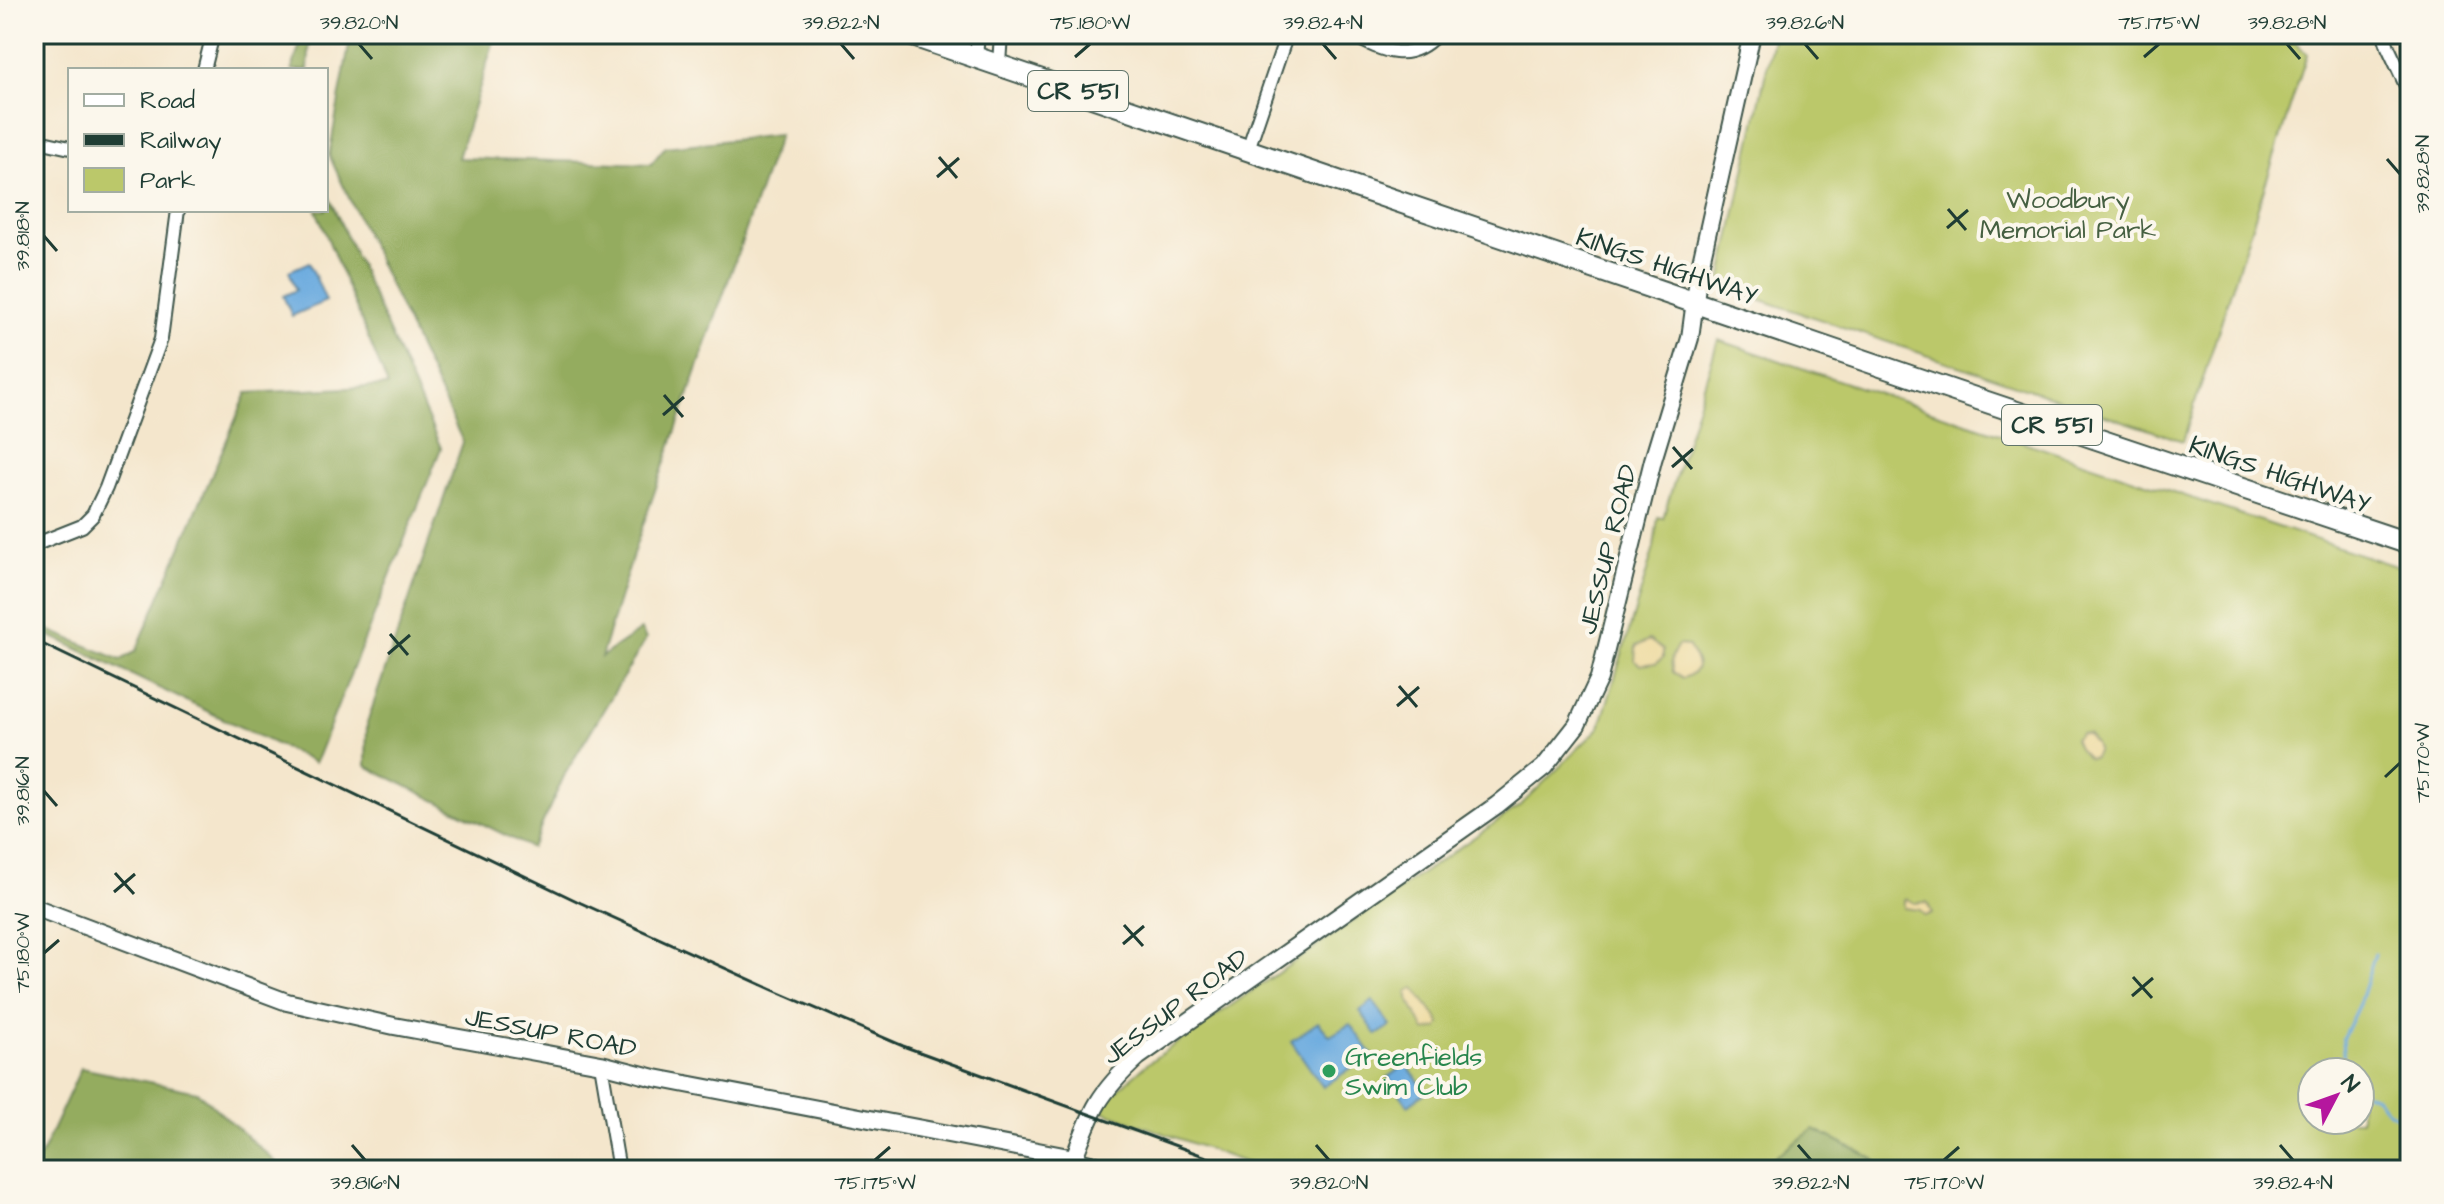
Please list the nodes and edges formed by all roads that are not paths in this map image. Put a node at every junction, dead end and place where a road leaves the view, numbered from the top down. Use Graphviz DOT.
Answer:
graph roads {
  1 [pos="213,34"];
  2 [pos="907,34"];
  3 [pos="978,34"];
  4 [pos="1001,34"];
  5 [pos="1287,34"];
  6 [pos="1350,34"];
  7 [pos="1437,34"];
  8 [pos="1752,34"];
  9 [pos="2384,34"];
  10 [pos="976,57"];
  11 [pos="999,64"];
  12 [pos="204,68"];
  13 [pos="2410,94"];
  14 [pos="34,140"];
  15 [pos="68,148"];
  16 [pos="1248,149"];
  17 [pos="178,212"];
  18 [pos="1696,303"];
  19 [pos="2410,544"];
  20 [pos="34,545"];
  21 [pos="34,907"];
  22 [pos="601,1064"];
  23 [pos="1074,1158"];
  24 [pos="619,1170"];
  25 [pos="1124,1170"];
  1 -- 12 [label="street"];
  2 -- 10 [label="main road, KINGS HIGHWAY / CR 551"];
  3 -- 10 [label="street"];
  4 -- 11 [label="street"];
  5 -- 16 [label="street"];
  6 -- 7 [label="street"];
  8 -- 18 [label="street, JESSUP ROAD"];
  9 -- 13 [label="street"];
  10 -- 11 [label="main road, KINGS HIGHWAY / CR 551"];
  11 -- 16 [label="main road, KINGS HIGHWAY / CR 551"];
  14 -- 15 [label="street"];
  16 -- 18 [label="main road, KINGS HIGHWAY / CR 551"];
  17 -- 20 [label="street"];
  18 -- 19 [label="main road, KINGS HIGHWAY / CR 551"];
  18 -- 23 [label="street, JESSUP ROAD"];
  21 -- 22 [label="street, JESSUP ROAD"];
  22 -- 23 [label="street, JESSUP ROAD"];
  22 -- 24 [label="street"];
  23 -- 25 [label="street"];
}
